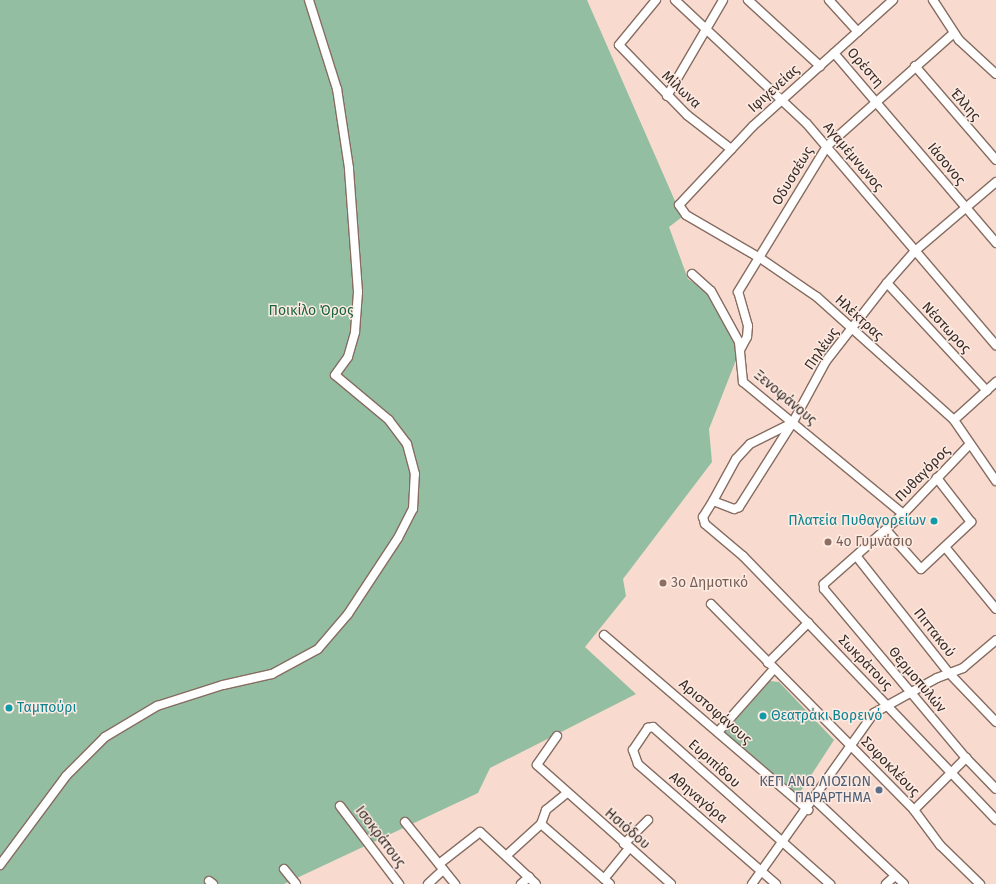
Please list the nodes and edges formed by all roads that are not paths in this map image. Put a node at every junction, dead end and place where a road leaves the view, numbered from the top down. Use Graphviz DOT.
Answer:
graph roads {
  1 [pos="309,0"];
  2 [pos="656,0"];
  3 [pos="675,0"];
  4 [pos="723,0"];
  5 [pos="748,0"];
  6 [pos="829,0"];
  7 [pos="893,0"];
  8 [pos="933,0"];
  9 [pos="705,26"];
  10 [pos="858,32"];
  11 [pos="954,33"];
  12 [pos="834,53"];
  13 [pos="820,66"];
  14 [pos="915,66"];
  15 [pos="996,74"];
  16 [pos="667,96"];
  17 [pos="782,99"];
  18 [pos="876,100"];
  19 [pos="827,146"];
  20 [pos="731,149"];
  21 [pos="996,160"];
  22 [pos="996,182"];
  23 [pos="679,205"];
  24 [pos="966,208"];
  25 [pos="996,243"];
  26 [pos="915,251"];
  27 [pos="760,258"];
  28 [pos="692,274"];
  29 [pos="887,283"];
  30 [pos="852,329"];
  31 [pos="996,345"];
  32 [pos="740,350"];
  33 [pos="996,382"];
  34 [pos="987,391"];
  35 [pos="954,420"];
  36 [pos="793,422"];
  37 [pos="969,446"];
  38 [pos="937,478"];
  39 [pos="996,481"];
  40 [pos="713,501"];
  41 [pos="903,514"];
  42 [pos="886,530"];
  43 [pos="944,547"];
  44 [pos="857,557"];
  45 [pos="824,584"];
  46 [pos="711,604"];
  47 [pos="996,609"];
  48 [pos="808,623"];
  49 [pos="604,635"];
  50 [pos="996,640"];
  51 [pos="768,663"];
  52 [pos="774,669"];
  53 [pos="949,673"];
  54 [pos="910,692"];
  55 [pos="886,705"];
  56 [pos="996,722"];
  57 [pos="653,727"];
  58 [pos="718,732"];
  59 [pos="557,736"];
  60 [pos="851,746"];
  61 [pos="966,758"];
  62 [pos="950,773"];
  63 [pos="996,789"];
  64 [pos="567,793"];
  65 [pos="815,800"];
  66 [pos="340,806"];
  67 [pos="808,810"];
  68 [pos="914,810"];
  69 [pos="648,820"];
  70 [pos="996,820"];
  71 [pos="405,822"];
  72 [pos="541,824"];
  73 [pos="783,843"];
  74 [pos="626,846"];
  75 [pos="507,855"];
  76 [pos="0,865"];
  77 [pos="441,867"];
  78 [pos="284,869"];
  79 [pos="761,872"];
  80 [pos="895,876"];
  81 [pos="528,877"];
  82 [pos="608,882"];
  83 [pos="296,884"];
  84 [pos="399,884"];
  85 [pos="428,884"];
  86 [pos="455,884"];
  87 [pos="521,884"];
  88 [pos="536,884"];
  89 [pos="671,884"];
  90 [pos="752,884"];
  91 [pos="776,884"];
  92 [pos="830,884"];
  93 [pos="886,884"];
  94 [pos="904,884"];
  95 [pos="980,884"];
  1 -- 76 [label="street"];
  2 -- 16 [label="street, Μίλωνα"];
  3 -- 9 [label="street, Αγαμέμνωνος"];
  4 -- 9 [label="street"];
  5 -- 13 [label="street"];
  6 -- 10 [label="street"];
  7 -- 10 [label="street, Ιφιγενείας"];
  8 -- 11 [label="street"];
  9 -- 16 [label="street"];
  9 -- 17 [label="street, Αγαμέμνωνος"];
  10 -- 12 [label="street, Ιφιγενείας"];
  11 -- 14 [label="street, Οδυσσέως"];
  11 -- 15 [label="street"];
  12 -- 13 [label="street, Ιφιγενείας"];
  12 -- 18 [label="street, Ορέστη"];
  13 -- 17 [label="street, Ιφιγενείας"];
  14 -- 18 [label="street, Οδυσσέως"];
  14 -- 21 [label="street, Έλλης"];
  16 -- 20 [label="street, Μίλωνα"];
  17 -- 19 [label="street, Αγαμέμνωνος"];
  17 -- 20 [label="street, Ιφιγενείας"];
  18 -- 19 [label="street, Οδυσσέως"];
  18 -- 24 [label="street, Ιάσονος"];
  19 -- 26 [label="street, Αγαμέμνωνος"];
  19 -- 27 [label="street, Οδυσσέως"];
  20 -- 23 [label="street, Ιφιγενείας"];
  22 -- 24 [label="street, Πηλέως"];
  23 -- 27 [label="street, Ηλέκτρας"];
  24 -- 25 [label="street, Ιάσονος"];
  24 -- 26 [label="street, Πηλέως"];
  26 -- 29 [label="street, Πηλέως"];
  26 -- 31 [label="street, Αγαμέμνωνος"];
  27 -- 30 [label="street, Ηλέκτρας"];
  27 -- 32 [label="street, Οδυσσέως"];
  28 -- 32 [label="street, Ξενοφάνους"];
  29 -- 30 [label="street, Πηλέως"];
  29 -- 34 [label="street, Νέστωρος"];
  30 -- 35 [label="street, Ηλέκτρας"];
  30 -- 36 [label="street, Πηλέως"];
  32 -- 36 [label="street, Ξενοφάνους"];
  33 -- 34 [label="street"];
  34 -- 35 [label="street"];
  35 -- 37 [label="street, Ηλέκτρας"];
  36 -- 40 [label="street"];
  36 -- 40 [label="street, Πηλέως"];
  36 -- 41 [label="street, Ξενοφάνους"];
  37 -- 38 [label="street, Πυθαγόρος"];
  37 -- 39 [label="street, Ηλέκτρας"];
  38 -- 41 [label="street, Πυθαγόρος"];
  38 -- 43 [label="street"];
  40 -- 48 [label="street, Σωκράτους"];
  41 -- 42 [label="street, Πυθαγόρος"];
  42 -- 43 [label="street"];
  42 -- 44 [label="street, Πυθαγόρος"];
  43 -- 47 [label="street"];
  44 -- 45 [label="street, Πυθαγόρος"];
  44 -- 53 [label="street, Πιττακού"];
  45 -- 54 [label="street, Θερμοπυλών"];
  46 -- 51 [label="street, Σοφοκλέους"];
  48 -- 51 [label="street"];
  48 -- 55 [label="street, Σωκράτους"];
  49 -- 58 [label="street, Αριστοφάνους"];
  50 -- 53 [label="street"];
  51 -- 52 [label="street, Σοφοκλέους"];
  52 -- 58 [label="street"];
  52 -- 60 [label="street, Σοφοκλέους"];
  53 -- 54 [label="street"];
  53 -- 56 [label="street, Πιττακού"];
  54 -- 55 [label="street"];
  54 -- 61 [label="street, Θερμοπυλών"];
  55 -- 60 [label="street"];
  55 -- 62 [label="street, Σωκράτους"];
  57 -- 73 [label="street, Ευριπίδου"];
  57 -- 79 [label="street, Αθηναγόρα"];
  58 -- 67 [label="street, Αριστοφάνους"];
  59 -- 64 [label="street, Ησιόδου"];
  60 -- 65 [label="street"];
  60 -- 68 [label="street, Σοφοκλέους"];
  61 -- 62 [label="street"];
  61 -- 63 [label="street, Θερμοπυλών"];
  62 -- 68 [label="street"];
  62 -- 70 [label="street, Σωκράτους"];
  64 -- 72 [label="street"];
  64 -- 74 [label="street, Ησιόδου"];
  65 -- 67 [label="street"];
  65 -- 80 [label="street"];
  66 -- 84 [label="street, Ισοκράτους"];
  67 -- 73 [label="street"];
  68 -- 95 [label="street, Σοφοκλέους"];
  69 -- 74 [label="street"];
  71 -- 77 [label="street"];
  72 -- 75 [label="street"];
  72 -- 82 [label="street"];
  73 -- 79 [label="street"];
  73 -- 92 [label="street, Ευριπίδου"];
  74 -- 82 [label="street"];
  74 -- 89 [label="street, Ησιόδου"];
  75 -- 77 [label="street"];
  75 -- 81 [label="street"];
  77 -- 85 [label="street"];
  77 -- 86 [label="street"];
  78 -- 83 [label="street"];
  79 -- 90 [label="street"];
  79 -- 91 [label="street, Αθηναγόρα"];
  80 -- 93 [label="street"];
  80 -- 94 [label="street"];
  81 -- 87 [label="street"];
  81 -- 88 [label="street"];
}
